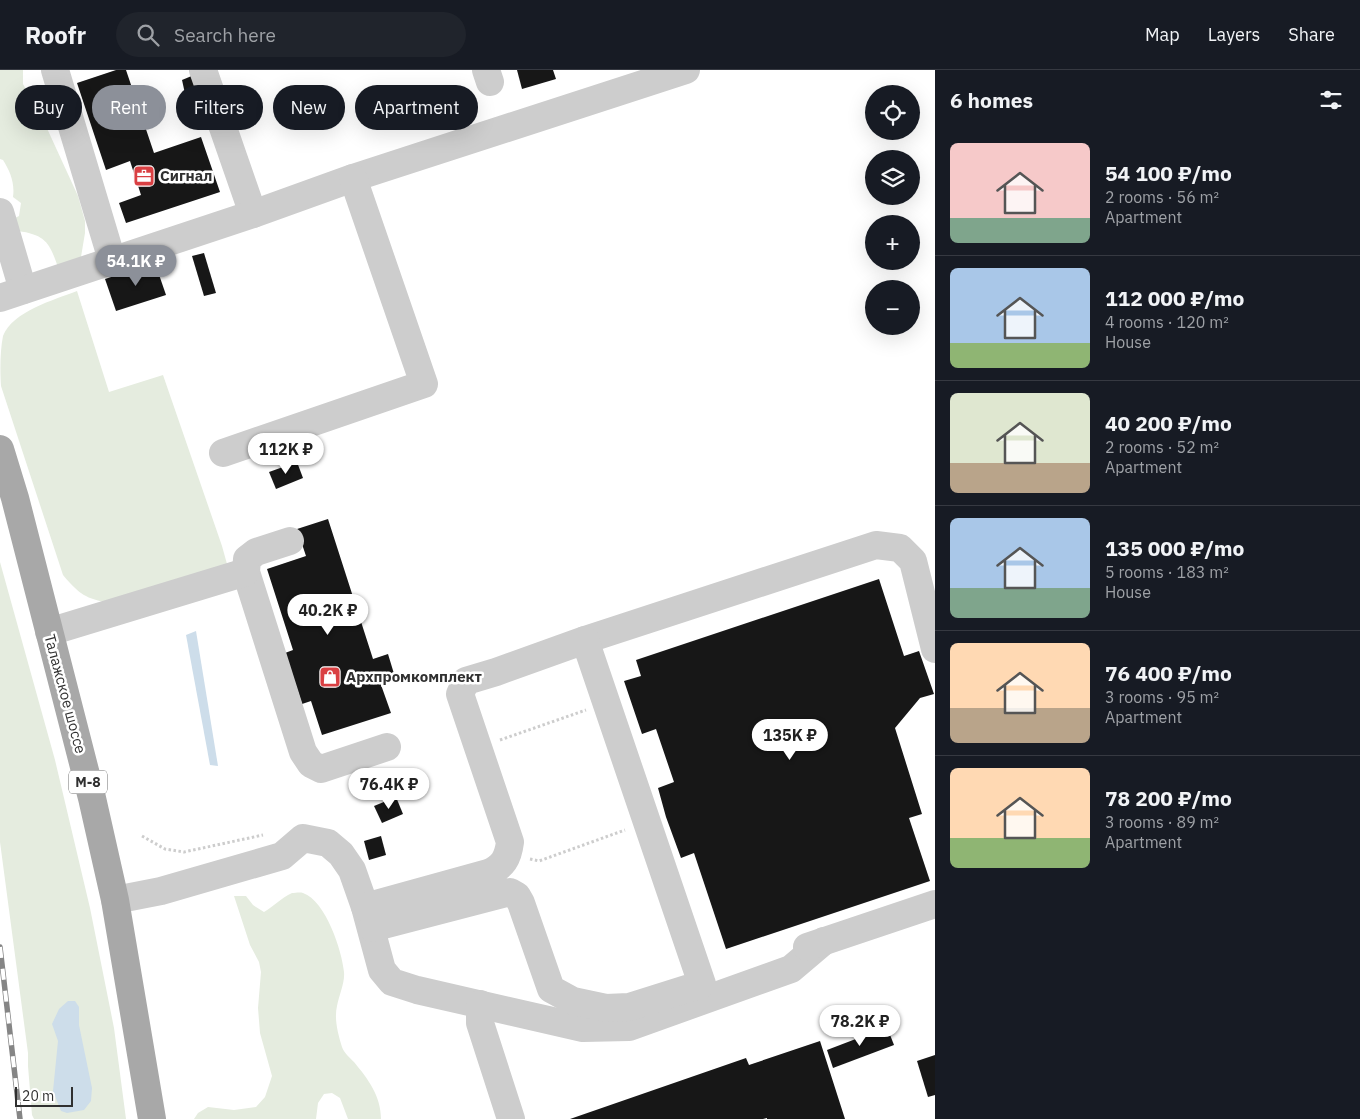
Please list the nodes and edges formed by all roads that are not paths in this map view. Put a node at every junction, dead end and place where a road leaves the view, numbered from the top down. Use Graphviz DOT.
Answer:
graph roads {
  1 [pos="55,70"];
  2 [pos="203,70"];
  3 [pos="686,70"];
  4 [pos="353,178"];
  5 [pos="0,212"];
  6 [pos="254,214"];
  7 [pos="112,260"];
  8 [pos="12,294"];
  9 [pos="0,449"];
  10 [pos="223,453"];
  11 [pos="290,541"];
  12 [pos="246,572"];
  13 [pos="49,632"];
  14 [pos="585,640"];
  15 [pos="935,649"];
  16 [pos="386,747"];
  17 [pos="115,900"];
  18 [pos="935,904"];
  19 [pos="368,917"];
  20 [pos="824,941"];
  21 [pos="702,984"];
  22 [pos="480,1004"];
  23 [pos="152,1119"];
  24 [pos="511,1119"];
  1 -- 7 [label="lane"];
  2 -- 6 [label="lane"];
  3 -- 4 [label="lane"];
  4 -- 6 [label="lane"];
  4 -- 10 [label="lane"];
  5 -- 8 [label="lane"];
  6 -- 7 [label="lane"];
  7 -- 8 [label="lane"];
  9 -- 13 [label="main road, Талажское шоссе / М-8"];
  11 -- 12 [label="lane"];
  12 -- 13 [label="lane"];
  12 -- 16 [label="lane"];
  13 -- 17 [label="main road, Талажское шоссе / М-8"];
  14 -- 15 [label="lane"];
  14 -- 19 [label="lane"];
  14 -- 21 [label="lane"];
  17 -- 19 [label="lane"];
  17 -- 23 [label="main road, Талажское шоссе / М-8"];
  18 -- 20 [label="lane"];
  19 -- 21 [label="lane"];
  19 -- 22 [label="lane"];
  20 -- 21 [label="lane"];
  20 -- 22 [label="lane"];
  22 -- 24 [label="lane"];
}
